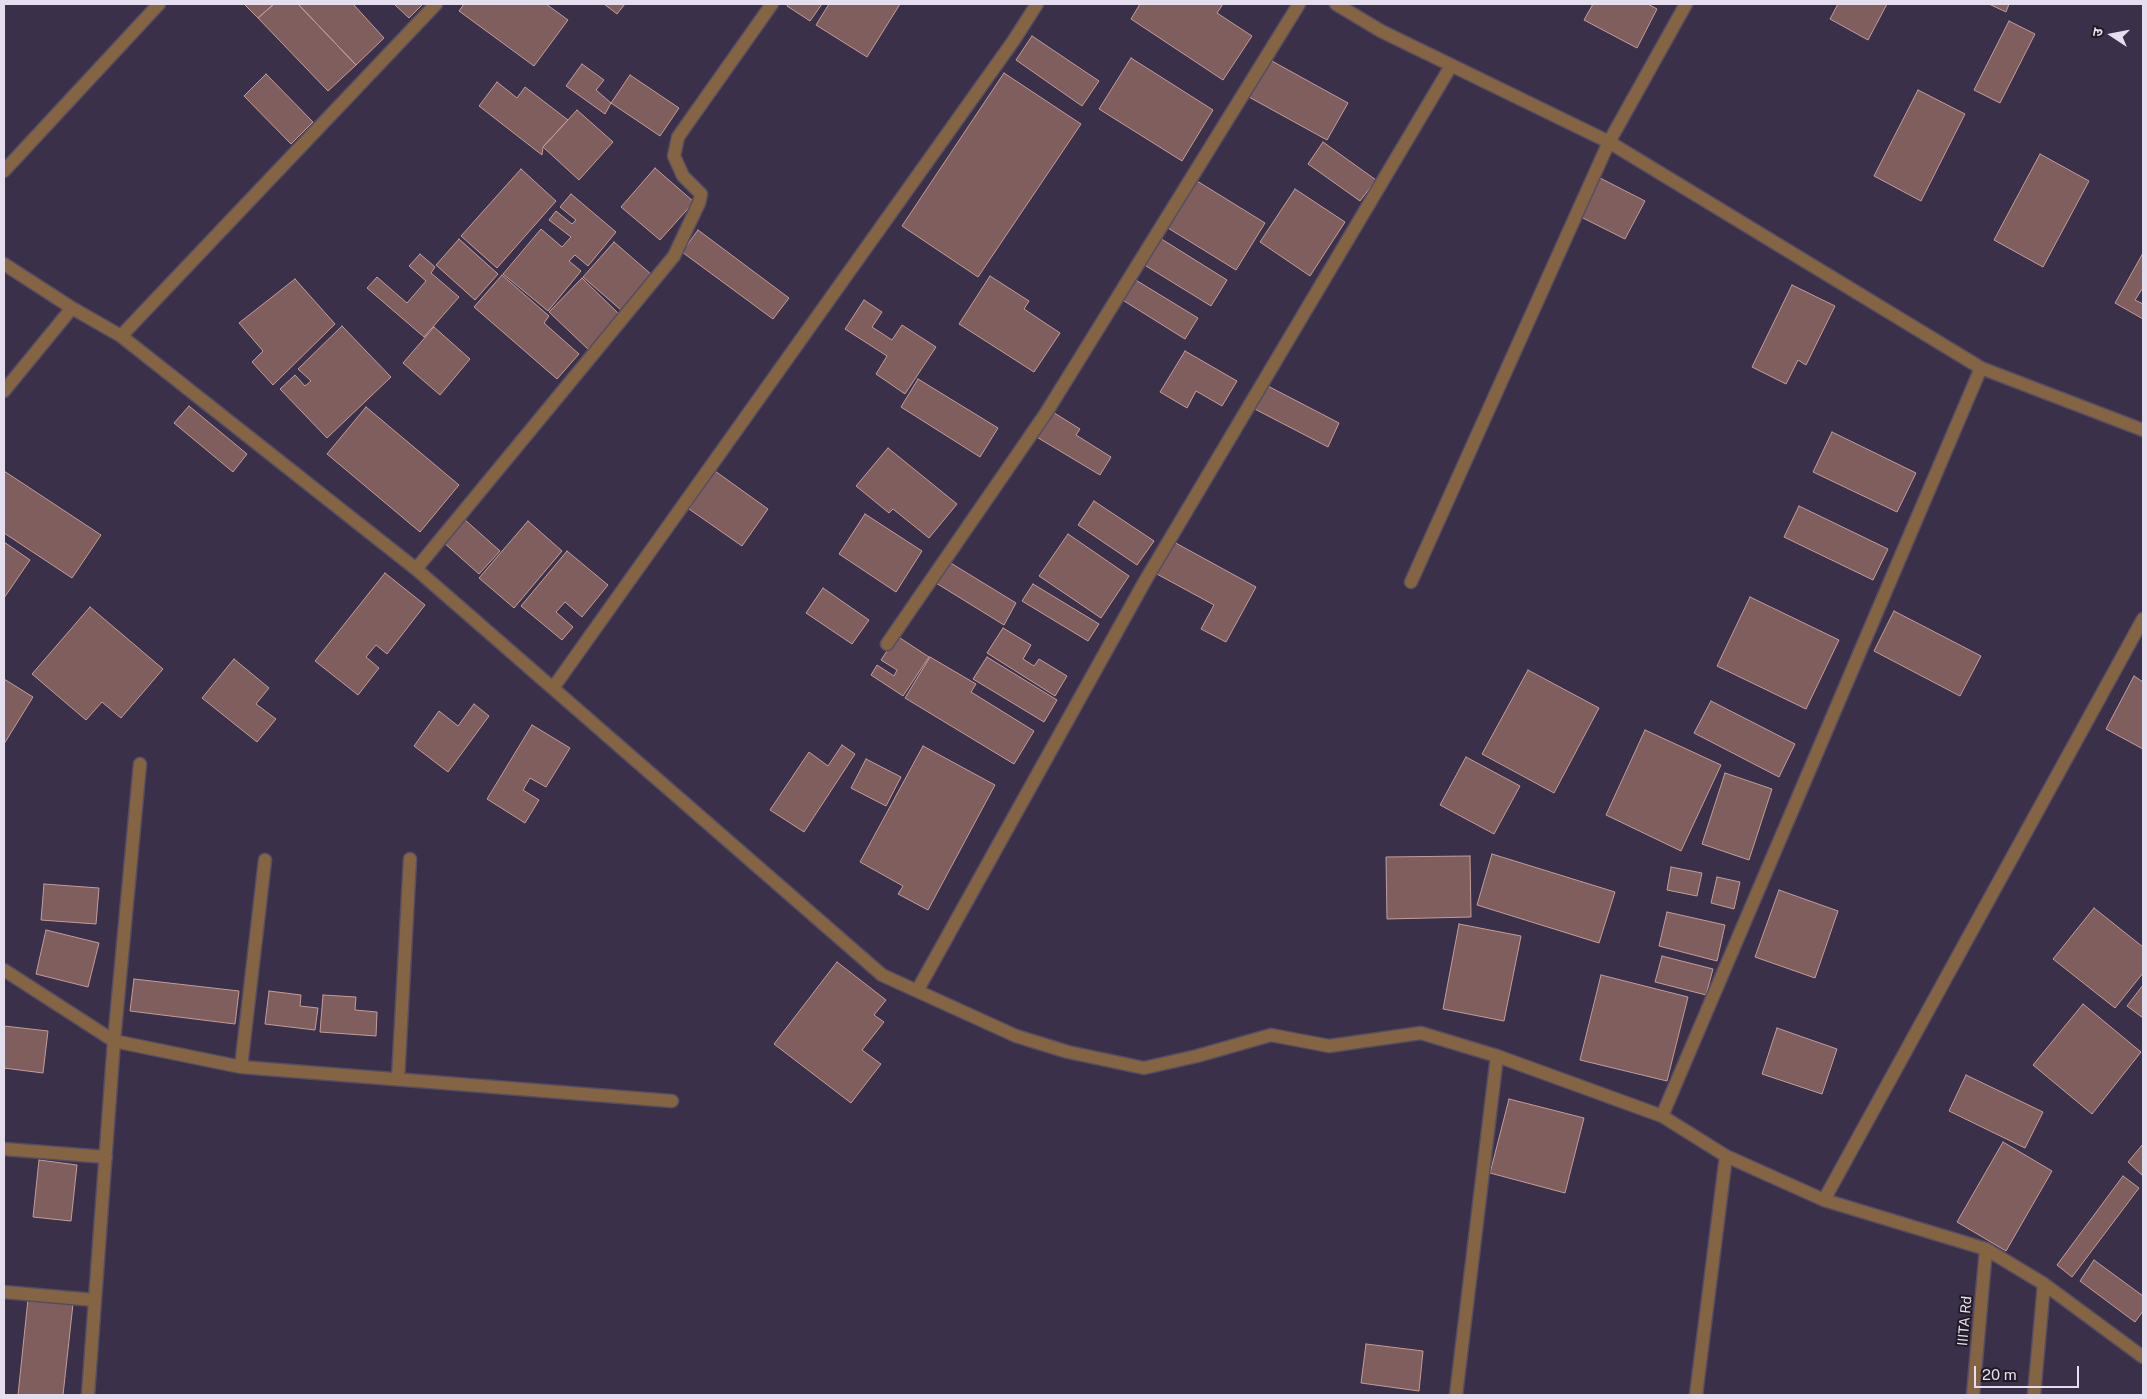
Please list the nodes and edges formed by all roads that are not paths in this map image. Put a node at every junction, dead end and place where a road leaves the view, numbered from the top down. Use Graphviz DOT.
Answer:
graph roads {
  1 [pos="436,4"];
  2 [pos="772,4"];
  3 [pos="1037,4"];
  4 [pos="1299,4"];
  5 [pos="1336,4"];
  6 [pos="1686,4"];
  7 [pos="151,6"];
  8 [pos="1451,66"];
  9 [pos="1609,142"];
  10 [pos="4,171"];
  11 [pos="4,264"];
  12 [pos="72,308"];
  13 [pos="121,336"];
  14 [pos="1981,368"];
  15 [pos="4,391"];
  16 [pos="2143,430"];
  17 [pos="416,569"];
  18 [pos="1411,582"];
  19 [pos="2143,619"];
  20 [pos="887,644"];
  21 [pos="553,688"];
  22 [pos="140,764"];
  23 [pos="410,859"];
  24 [pos="265,860"];
  25 [pos="4,970"];
  26 [pos="917,991"];
  27 [pos="114,1040"];
  28 [pos="1497,1056"];
  29 [pos="240,1067"];
  30 [pos="398,1079"];
  31 [pos="672,1101"];
  32 [pos="1662,1116"];
  33 [pos="4,1149"];
  34 [pos="1726,1156"];
  35 [pos="106,1157"];
  36 [pos="1824,1200"];
  37 [pos="1986,1248"];
  38 [pos="2044,1284"];
  39 [pos="4,1292"];
  40 [pos="94,1300"];
  41 [pos="2143,1357"];
  42 [pos="88,1395"];
  43 [pos="1456,1395"];
  44 [pos="1696,1395"];
  45 [pos="1973,1395"];
  46 [pos="2034,1395"];
  1 -- 13 [label="street"];
  2 -- 17 [label="street"];
  3 -- 21 [label="street"];
  4 -- 20 [label="street"];
  5 -- 8 [label="street"];
  6 -- 9 [label="street"];
  7 -- 10 [label="street"];
  8 -- 9 [label="street"];
  8 -- 26 [label="street"];
  9 -- 14 [label="street"];
  9 -- 18 [label="street"];
  11 -- 12 [label="street"];
  12 -- 13 [label="street"];
  12 -- 15 [label="street"];
  13 -- 17 [label="street"];
  14 -- 16 [label="street"];
  14 -- 32 [label="street"];
  17 -- 21 [label="street"];
  19 -- 36 [label="street"];
  21 -- 26 [label="street"];
  22 -- 27 [label="street"];
  23 -- 30 [label="street"];
  24 -- 29 [label="street"];
  25 -- 27 [label="street"];
  26 -- 28 [label="street"];
  27 -- 29 [label="street"];
  27 -- 35 [label="street"];
  28 -- 32 [label="street"];
  28 -- 43 [label="street"];
  29 -- 30 [label="street"];
  30 -- 31 [label="street"];
  32 -- 34 [label="street"];
  33 -- 35 [label="street"];
  34 -- 36 [label="street"];
  34 -- 44 [label="street"];
  35 -- 40 [label="street"];
  36 -- 37 [label="street"];
  37 -- 38 [label="street"];
  37 -- 45 [label="street, IIITA Rd"];
  38 -- 41 [label="street"];
  38 -- 46 [label="street"];
  39 -- 40 [label="street"];
  40 -- 42 [label="street"];
}
